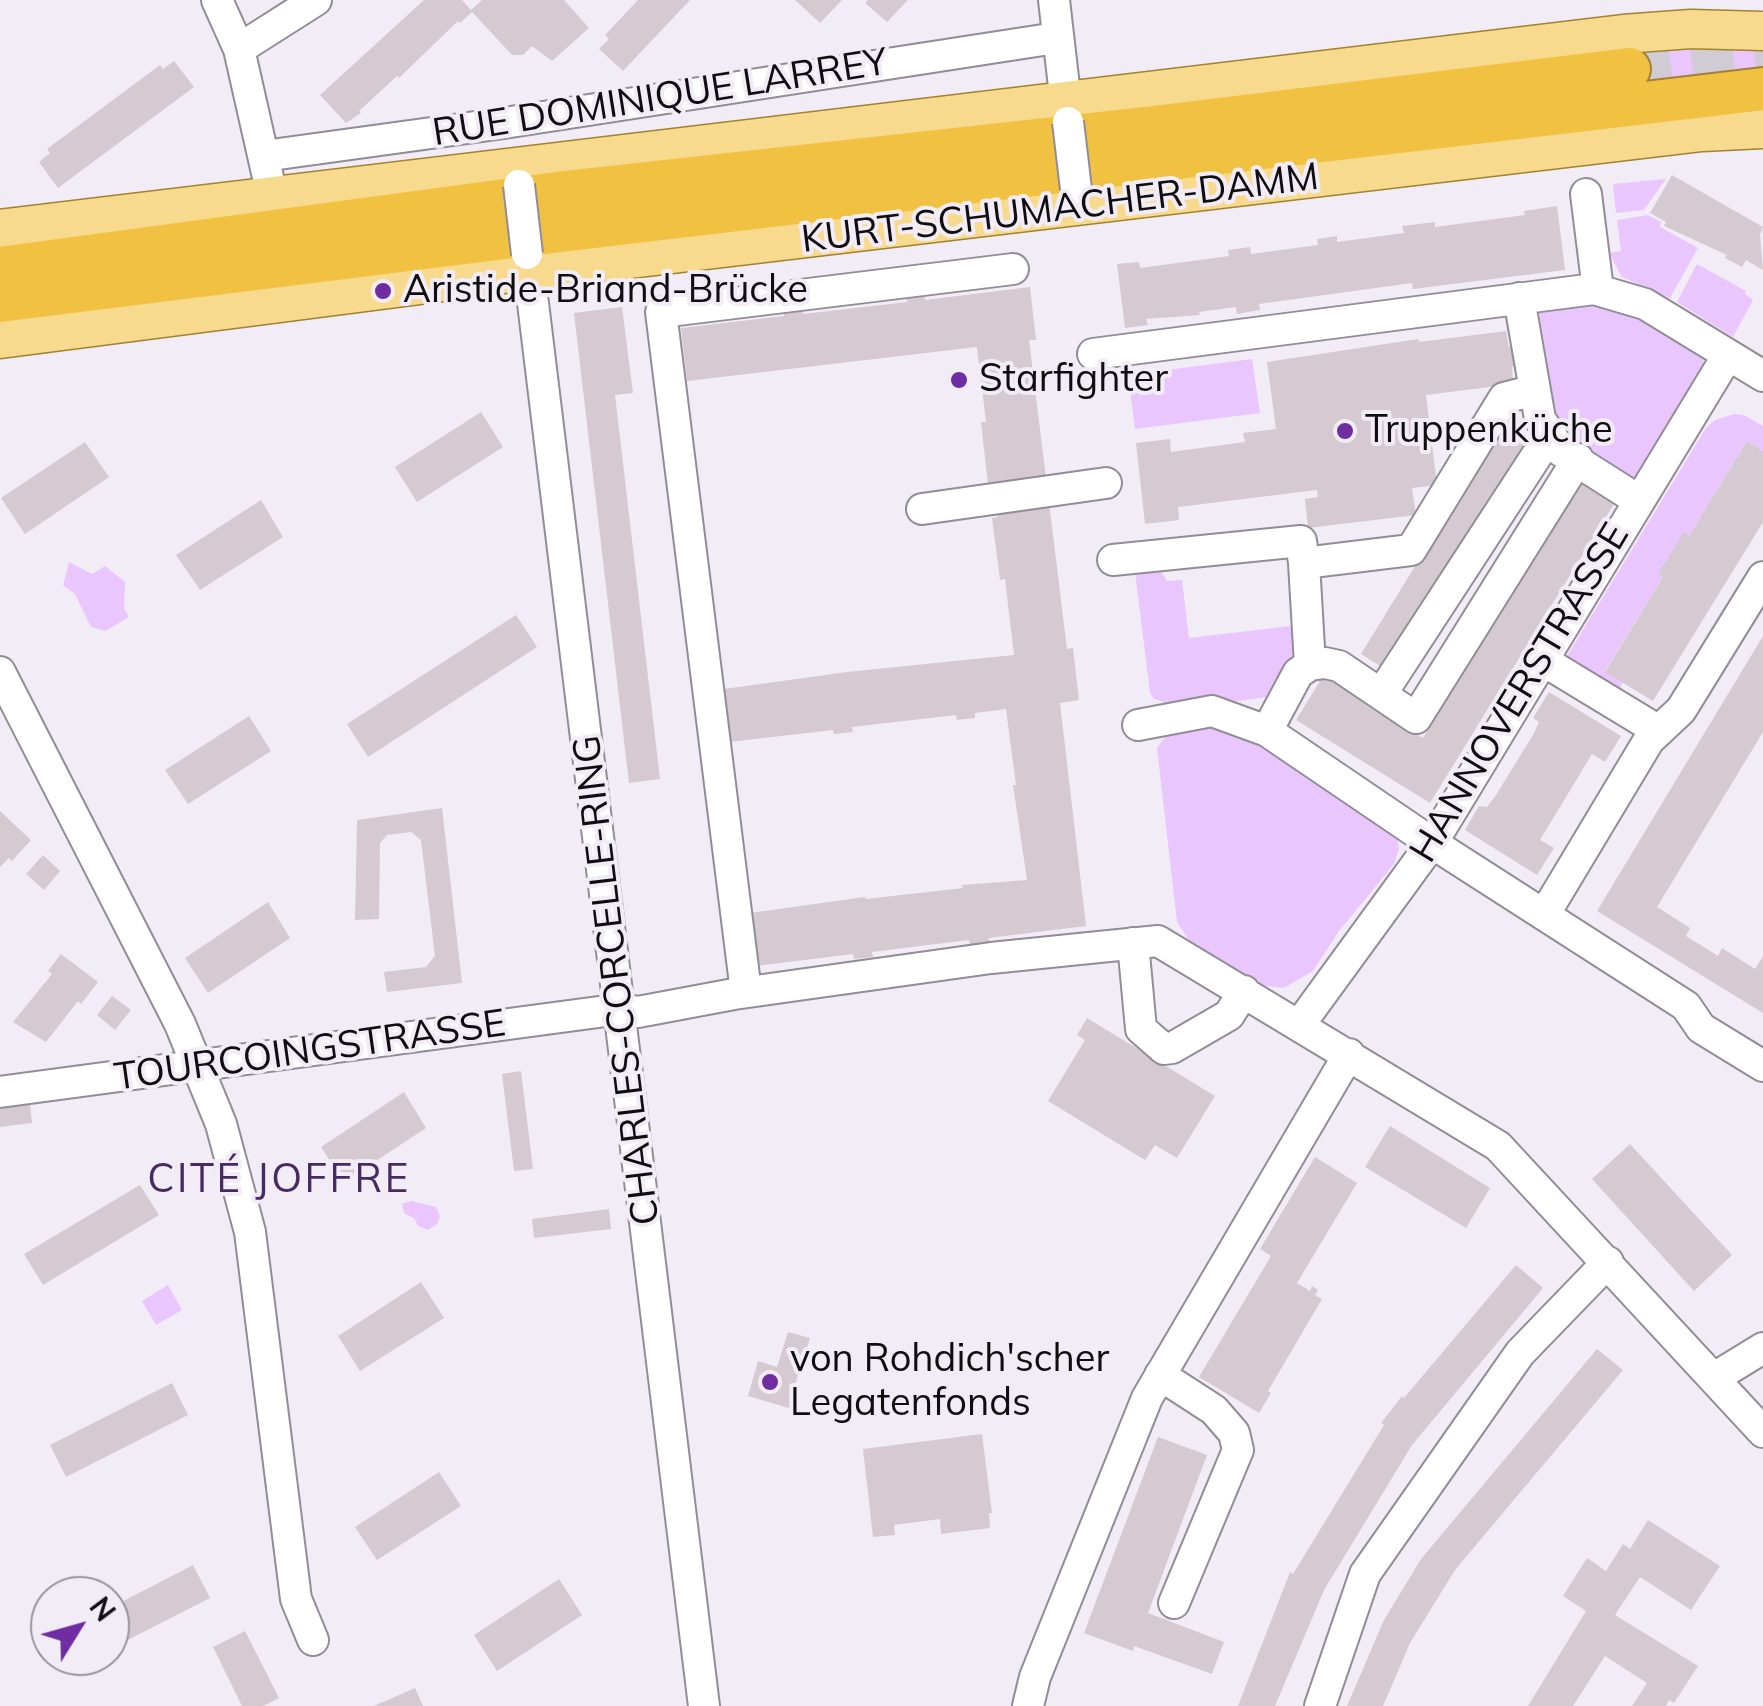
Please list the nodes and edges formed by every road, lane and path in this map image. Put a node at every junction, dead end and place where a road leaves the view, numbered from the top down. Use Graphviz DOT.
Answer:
graph roads {
  1 [pos="217,0"];
  2 [pos="316,0"];
  3 [pos="1054,0"];
  4 [pos="1763,31"];
  5 [pos="1056,38"];
  6 [pos="239,50"];
  7 [pos="1629,69"];
  8 [pos="1763,89"];
  9 [pos="1067,111"];
  10 [pos="1763,129"];
  11 [pos="264,156"];
  12 [pos="518,175"];
  13 [pos="1586,194"];
  14 [pos="272,196"];
  15 [pos="1077,198"];
  16 [pos="0,229"];
  17 [pos="528,263"];
  18 [pos="0,268"];
  19 [pos="1014,269"];
  20 [pos="1598,290"];
  21 [pos="1519,298"];
  22 [pos="0,301"];
  23 [pos="0,339"];
  24 [pos="1093,354"];
  25 [pos="1751,360"];
  26 [pos="1535,390"];
  27 [pos="1550,435"];
  28 [pos="1578,459"];
  29 [pos="1106,483"];
  30 [pos="1638,500"];
  31 [pos="922,509"];
  32 [pos="1114,560"];
  33 [pos="1304,563"];
  34 [pos="1763,577"];
  35 [pos="1542,660"];
  36 [pos="1310,664"];
  37 [pos="0,672"];
  38 [pos="1382,693"];
  39 [pos="1138,725"];
  40 [pos="1267,731"];
  41 [pos="1659,731"];
  42 [pos="1432,843"];
  43 [pos="1544,915"];
  44 [pos="1134,943"];
  45 [pos="1244,991"];
  46 [pos="746,992"];
  47 [pos="621,1010"];
  48 [pos="1300,1024"];
  49 [pos="1349,1054"];
  50 [pos="200,1066"];
  51 [pos="1763,1066"];
  52 [pos="0,1092"];
  53 [pos="1608,1262"];
  54 [pos="1763,1348"];
  55 [pos="1160,1376"];
  56 [pos="1714,1378"];
  57 [pos="1763,1432"];
  58 [pos="1174,1603"];
  59 [pos="312,1640"];
  60 [pos="704,1706"];
  61 [pos="1028,1706"];
  62 [pos="1320,1706"];
  1 -- 6 [label="street"];
  2 -- 6 [label="street"];
  3 -- 5 [label="street"];
  4 -- 9 [label="main road"];
  5 -- 9 [label="street"];
  5 -- 11 [label="street, RUE DOMINIQUE LARREY"];
  6 -- 11 [label="street"];
  7 -- 18 [label="highway"];
  8 -- 22 [label="highway"];
  9 -- 12 [label="main road"];
  9 -- 15 [label="street, bridge"];
  10 -- 15 [label="main road, KURT-SCHUMACHER-DAMM"];
  11 -- 14 [label="street"];
  12 -- 14 [label="main road"];
  12 -- 17 [label="street, bridge"];
  13 -- 20 [label="street"];
  14 -- 16 [label="main road"];
  15 -- 17 [label="main road, KURT-SCHUMACHER-DAMM"];
  17 -- 23 [label="main road, KURT-SCHUMACHER-DAMM"];
  17 -- 47 [label="street, CHARLES-CORCELLE-RING"];
  19 -- 46 [label="street"];
  20 -- 21 [label="street"];
  20 -- 25 [label="street"];
  21 -- 24 [label="street"];
  21 -- 26 [label="street"];
  25 -- 30 [label="street, HANNOVERSTRASSE"];
  26 -- 27 [label="street"];
  26 -- 33 [label="street"];
  27 -- 28 [label="street"];
  27 -- 38 [label="street"];
  28 -- 30 [label="street"];
  28 -- 38 [label="street"];
  29 -- 31 [label="street"];
  30 -- 35 [label="street, HANNOVERSTRASSE"];
  32 -- 33 [label="street"];
  33 -- 36 [label="street"];
  34 -- 41 [label="street"];
  35 -- 41 [label="street"];
  35 -- 42 [label="street, HANNOVERSTRASSE"];
  36 -- 38 [label="street"];
  36 -- 40 [label="street"];
  37 -- 50 [label="street"];
  39 -- 40 [label="street"];
  40 -- 42 [label="street"];
  41 -- 43 [label="street"];
  42 -- 43 [label="street"];
  42 -- 48 [label="street, HANNOVERSTRASSE"];
  43 -- 51 [label="street"];
  44 -- 45 [label="street, TOURCOINGSTRASSE"];
  44 -- 45 [label="street"];
  44 -- 46 [label="street, TOURCOINGSTRASSE"];
  45 -- 48 [label="street, TOURCOINGSTRASSE"];
  46 -- 47 [label="street, TOURCOINGSTRASSE"];
  47 -- 50 [label="street, TOURCOINGSTRASSE"];
  47 -- 60 [label="street, CHARLES-CORCELLE-RING"];
  48 -- 49 [label="street, TOURCOINGSTRASSE"];
  49 -- 53 [label="street, TOURCOINGSTRASSE"];
  49 -- 55 [label="street"];
  50 -- 52 [label="street, TOURCOINGSTRASSE"];
  50 -- 59 [label="street"];
  53 -- 56 [label="street, TOURCOINGSTRASSE"];
  53 -- 62 [label="street"];
  54 -- 56 [label="street"];
  55 -- 58 [label="street"];
  55 -- 61 [label="street"];
  56 -- 57 [label="street, TOURCOINGSTRASSE"];
}
